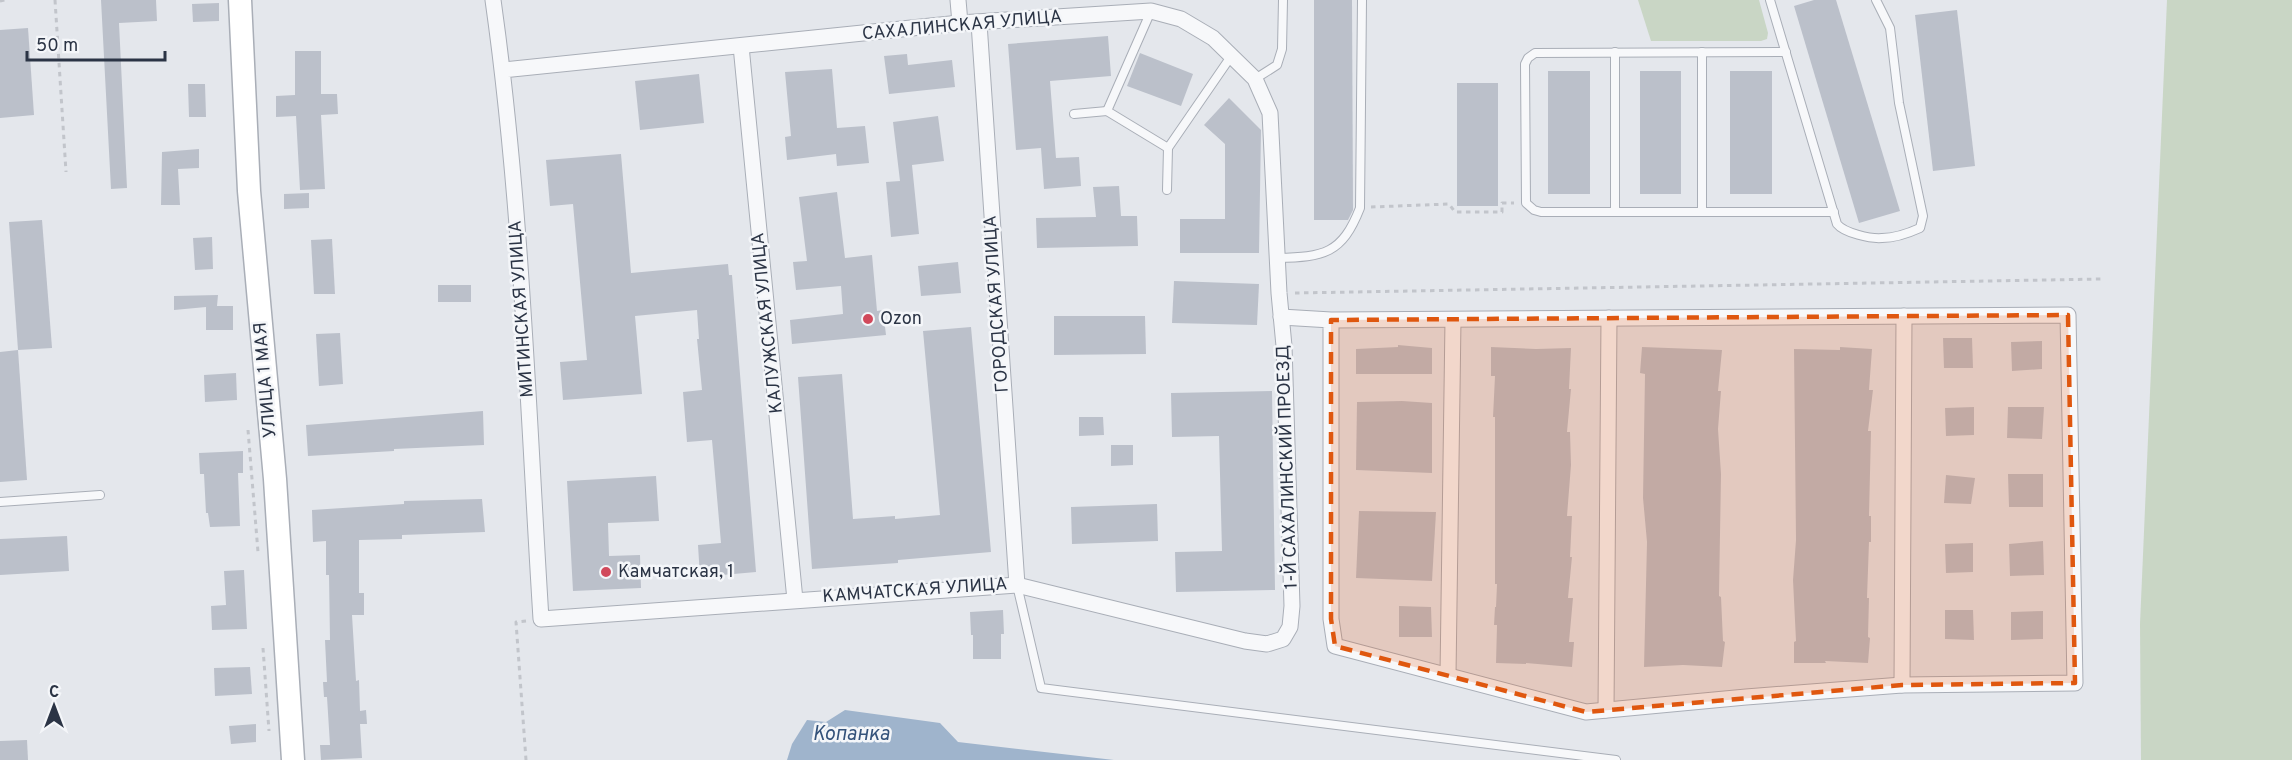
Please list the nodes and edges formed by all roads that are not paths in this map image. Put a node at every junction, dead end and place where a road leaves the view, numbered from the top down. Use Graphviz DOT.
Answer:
graph roads {
  1 [pos="240,0"];
  2 [pos="493,0"];
  3 [pos="958,0"];
  4 [pos="1283,0"];
  5 [pos="1362,0"];
  6 [pos="1770,0"];
  7 [pos="1876,0"];
  8 [pos="1151,11"];
  9 [pos="979,23"];
  10 [pos="960,24"];
  11 [pos="741,46"];
  12 [pos="1614,52"];
  13 [pos="1702,52"];
  14 [pos="1786,52"];
  15 [pos="1232,55"];
  16 [pos="503,70"];
  17 [pos="1255,79"];
  18 [pos="1107,111"];
  19 [pos="1074,114"];
  20 [pos="1168,148"];
  21 [pos="1167,190"];
  22 [pos="1614,212"];
  23 [pos="1702,212"];
  24 [pos="1834,212"];
  25 [pos="1277,258"];
  26 [pos="1279,293"];
  27 [pos="1904,316"];
  28 [pos="1281,317"];
  29 [pos="1609,318"];
  30 [pos="1331,320"];
  31 [pos="1453,320"];
  32 [pos="100,495"];
  33 [pos="0,502"];
  34 [pos="1017,585"];
  35 [pos="795,600"];
  36 [pos="541,619"];
  37 [pos="1283,639"];
  38 [pos="1448,675"];
  39 [pos="1902,685"];
  40 [pos="1606,710"];
  41 [pos="292,760"];
  42 [pos="1616,760"];
  1 -- 41 [label="street, УЛИЦА 1 МАЯ"];
  2 -- 16 [label="street, МИТИНСКАЯ УЛИЦА"];
  3 -- 10 [label="street"];
  4 -- 17 [label="lane"];
  5 -- 25 [label="lane"];
  6 -- 14 [label="lane"];
  7 -- 24 [label="lane"];
  8 -- 9 [label="street, САХАЛИНСКАЯ УЛИЦА"];
  8 -- 15 [label="street, САХАЛИНСКАЯ УЛИЦА"];
  8 -- 18 [label="lane"];
  9 -- 10 [label="street, САХАЛИНСКАЯ УЛИЦА"];
  9 -- 34 [label="street, ГОРОДСКАЯ УЛИЦА"];
  10 -- 11 [label="street, САХАЛИНСКАЯ УЛИЦА"];
  11 -- 16 [label="street, САХАЛИНСКАЯ УЛИЦА"];
  11 -- 35 [label="street, КАЛУЖСКАЯ УЛИЦА"];
  12 -- 13 [label="lane"];
  12 -- 22 [label="lane"];
  12 -- 22 [label="lane"];
  13 -- 14 [label="lane"];
  13 -- 23 [label="lane"];
  14 -- 24 [label="lane"];
  15 -- 17 [label="street, САХАЛИНСКАЯ УЛИЦА"];
  15 -- 20 [label="lane"];
  16 -- 36 [label="street, МИТИНСКАЯ УЛИЦА"];
  17 -- 25 [label="street, САХАЛИНСКАЯ УЛИЦА"];
  18 -- 19 [label="lane"];
  18 -- 20 [label="lane"];
  20 -- 21 [label="lane"];
  22 -- 23 [label="lane"];
  23 -- 24 [label="lane"];
  25 -- 26 [label="street, САХАЛИНСКАЯ УЛИЦА"];
  26 -- 28 [label="street, 1-Й САХАЛИНСКИЙ ПРОЕЗД"];
  27 -- 29 [label="street"];
  27 -- 39 [label="street"];
  27 -- 39 [label="street"];
  28 -- 30 [label="street"];
  28 -- 37 [label="street, 1-Й САХАЛИНСКИЙ ПРОЕЗД"];
  29 -- 31 [label="street"];
  29 -- 40 [label="street"];
  30 -- 31 [label="street"];
  30 -- 38 [label="street"];
  31 -- 38 [label="street"];
  32 -- 33 [label="lane"];
  34 -- 35 [label="street, КАМЧАТСКАЯ УЛИЦА"];
  34 -- 37 [label="street, КАМЧАТСКАЯ УЛИЦА"];
  34 -- 42 [label="lane"];
  35 -- 36 [label="street, КАМЧАТСКАЯ УЛИЦА"];
  38 -- 40 [label="street"];
  39 -- 40 [label="street"];
}
